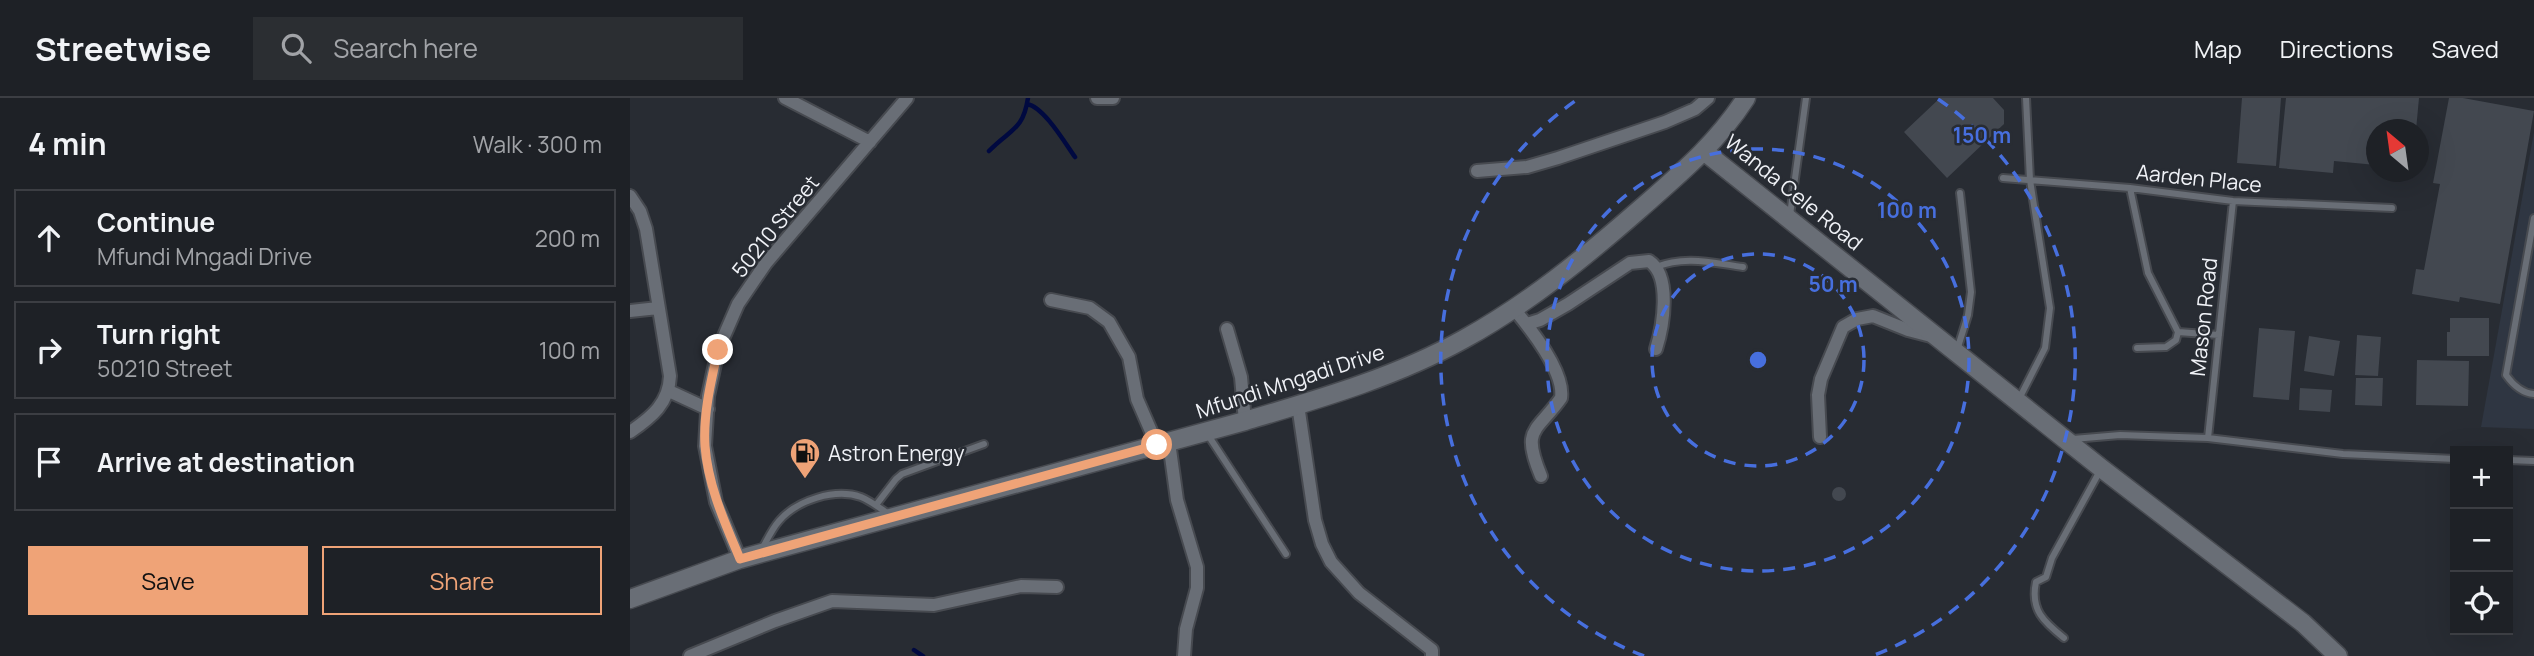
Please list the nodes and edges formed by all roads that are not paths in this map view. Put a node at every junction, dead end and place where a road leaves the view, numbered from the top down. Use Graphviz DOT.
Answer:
graph roads {
  1 [pos="785,98"];
  2 [pos="907,98"];
  3 [pos="1097,98"];
  4 [pos="1112,98"];
  5 [pos="1708,98"];
  6 [pos="1746,98"];
  7 [pos="1806,98"];
  8 [pos="2026,98"];
  9 [pos="870,142"];
  10 [pos="1705,152"];
  11 [pos="1477,171"];
  12 [pos="2003,178"];
  13 [pos="2030,180"];
  14 [pos="2130,188"];
  15 [pos="1960,193"];
  16 [pos="630,196"];
  17 [pos="2233,201"];
  18 [pos="2392,208"];
  19 [pos="2534,218"];
  20 [pos="1790,220"];
  21 [pos="1656,267"];
  22 [pos="1743,267"];
  23 [pos="1051,300"];
  24 [pos="658,308"];
  25 [pos="1514,309"];
  26 [pos="630,311"];
  27 [pos="1527,324"];
  28 [pos="1227,329"];
  29 [pos="2178,332"];
  30 [pos="2219,335"];
  31 [pos="1939,338"];
  32 [pos="2137,348"];
  33 [pos="1656,349"];
  34 [pos="1957,352"];
  35 [pos="669,391"];
  36 [pos="2534,394"];
  37 [pos="2018,400"];
  38 [pos="1298,405"];
  39 [pos="708,409"];
  40 [pos="1245,421"];
  41 [pos="630,432"];
  42 [pos="1206,432"];
  43 [pos="1820,437"];
  44 [pos="2208,438"];
  45 [pos="2068,440"];
  46 [pos="984,444"];
  47 [pos="1163,444"];
  48 [pos="2450,459"];
  49 [pos="2513,460"];
  50 [pos="2534,461"];
  51 [pos="2101,468"];
  52 [pos="1541,476"];
  53 [pos="876,505"];
  54 [pos="894,517"];
  55 [pos="759,554"];
  56 [pos="1286,554"];
  57 [pos="740,559"];
  58 [pos="1058,587"];
  59 [pos="630,599"];
  60 [pos="2064,638"];
  61 [pos="1432,653"];
  62 [pos="690,656"];
  63 [pos="1184,656"];
  64 [pos="2338,656"];
  1 -- 9 [label="street"];
  2 -- 9 [label="street, 50210 Street"];
  3 -- 4 [label="street"];
  5 -- 11 [label="street"];
  6 -- 10 [label="street, Wanda Cele Road"];
  7 -- 20 [label="lane"];
  8 -- 13 [label="lane"];
  9 -- 39 [label="street, 50210 Street"];
  10 -- 20 [label="street, Wanda Cele Road"];
  10 -- 25 [label="street, Mfundi Mngadi Drive"];
  12 -- 13 [label="lane, Aarden Place"];
  13 -- 14 [label="lane, Aarden Place"];
  13 -- 37 [label="lane"];
  14 -- 17 [label="lane, Aarden Place"];
  14 -- 29 [label="lane"];
  15 -- 34 [label="lane"];
  16 -- 24 [label="street"];
  17 -- 18 [label="lane, Aarden Place"];
  17 -- 30 [label="lane, Mason Road"];
  19 -- 36 [label="lane"];
  20 -- 31 [label="street, Wanda Cele Road"];
  21 -- 22 [label="lane"];
  21 -- 27 [label="street"];
  21 -- 33 [label="street"];
  23 -- 47 [label="street"];
  24 -- 26 [label="street"];
  24 -- 35 [label="street"];
  25 -- 27 [label="street"];
  25 -- 38 [label="street, Mfundi Mngadi Drive"];
  27 -- 52 [label="street"];
  28 -- 40 [label="street"];
  29 -- 30 [label="lane"];
  29 -- 32 [label="lane"];
  30 -- 44 [label="lane, Mason Road"];
  31 -- 34 [label="street, Wanda Cele Road"];
  31 -- 43 [label="street"];
  34 -- 37 [label="street, Wanda Cele Road"];
  35 -- 39 [label="street"];
  35 -- 41 [label="street"];
  37 -- 45 [label="street, Wanda Cele Road"];
  38 -- 40 [label="street, Mfundi Mngadi Drive"];
  38 -- 61 [label="street"];
  39 -- 57 [label="street, 50210 Street"];
  40 -- 42 [label="street, Mfundi Mngadi Drive"];
  42 -- 47 [label="street, Mfundi Mngadi Drive"];
  42 -- 56 [label="lane"];
  44 -- 45 [label="lane"];
  44 -- 48 [label="lane"];
  45 -- 51 [label="street, Wanda Cele Road"];
  46 -- 53 [label="lane"];
  47 -- 54 [label="street, Mfundi Mngadi Drive"];
  47 -- 63 [label="street"];
  49 -- 50 [label="lane"];
  51 -- 60 [label="lane"];
  51 -- 64 [label="street, Wanda Cele Road"];
  53 -- 54 [label="lane"];
  53 -- 55 [label="lane"];
  54 -- 55 [label="street, Mfundi Mngadi Drive"];
  55 -- 57 [label="street, Mfundi Mngadi Drive"];
  57 -- 59 [label="street, Mfundi Mngadi Drive"];
  58 -- 62 [label="street"];
}
